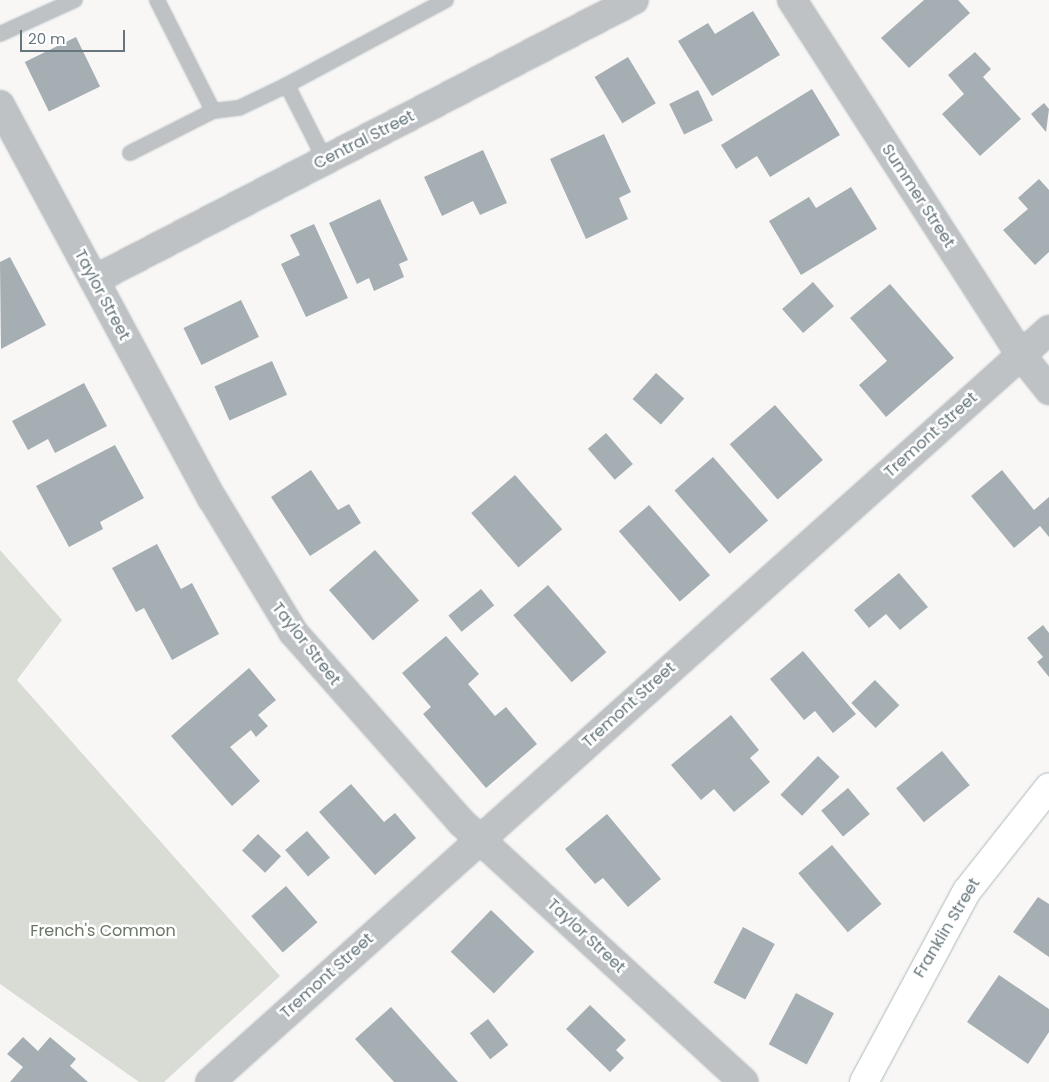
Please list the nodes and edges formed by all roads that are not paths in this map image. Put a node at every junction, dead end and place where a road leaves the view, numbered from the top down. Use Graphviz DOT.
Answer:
graph roads {
  1 [pos="75,0"];
  2 [pos="156,0"];
  3 [pos="446,0"];
  4 [pos="634,0"];
  5 [pos="792,0"];
  6 [pos="0,34"];
  7 [pos="287,85"];
  8 [pos="0,105"];
  9 [pos="214,111"];
  10 [pos="130,153"];
  11 [pos="325,160"];
  12 [pos="94,280"];
  13 [pos="1049,330"];
  14 [pos="1021,355"];
  15 [pos="1049,390"];
  16 [pos="1049,787"];
  17 [pos="479,838"];
  18 [pos="210,1082"];
  19 [pos="744,1082"];
  20 [pos="864,1082"];
  1 -- 6 [label="lane"];
  2 -- 9 [label="lane"];
  3 -- 7 [label="lane"];
  4 -- 11 [label="street, Central Street"];
  5 -- 14 [label="street, Summer Street"];
  7 -- 9 [label="lane"];
  7 -- 11 [label="lane"];
  8 -- 12 [label="street, Taylor Street"];
  9 -- 10 [label="lane"];
  11 -- 12 [label="street, Central Street"];
  12 -- 17 [label="street, Taylor Street"];
  13 -- 14 [label="street, Tremont Street"];
  14 -- 15 [label="street, Summer Street"];
  14 -- 17 [label="street, Tremont Street"];
  16 -- 20 [label="main road, Franklin Street"];
  17 -- 18 [label="street, Tremont Street"];
  17 -- 19 [label="street, Taylor Street"];
}
